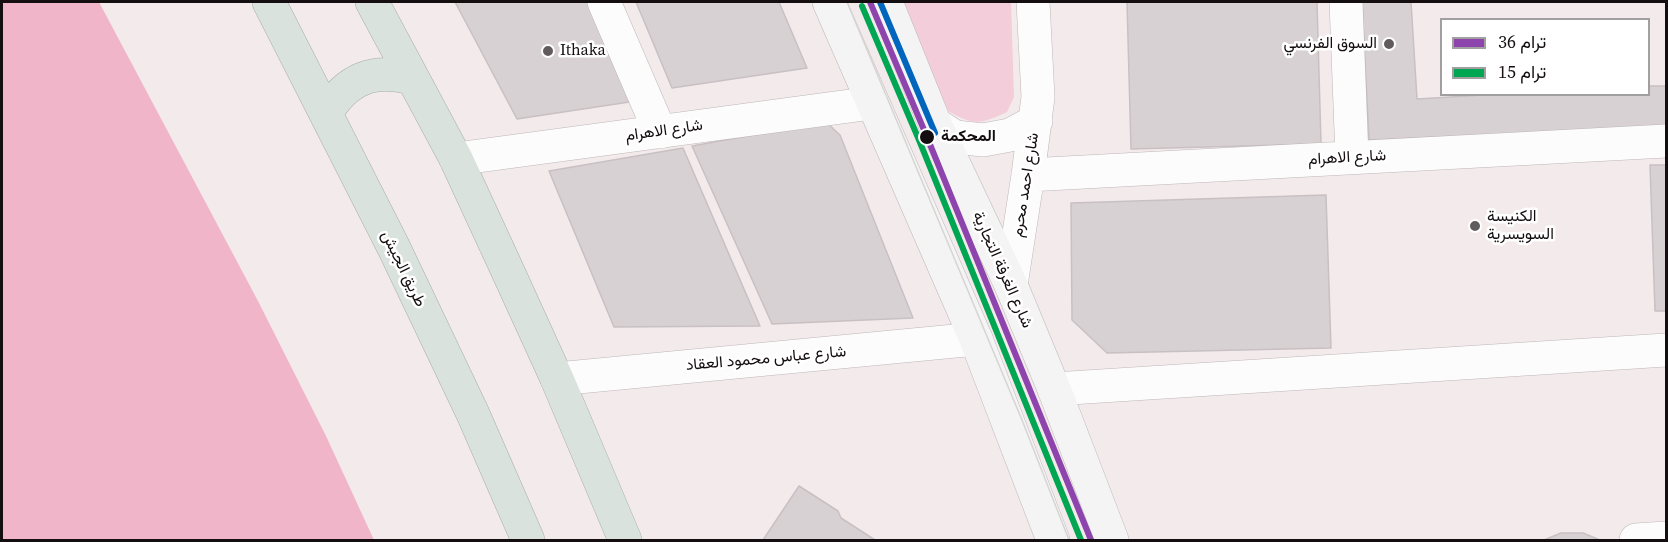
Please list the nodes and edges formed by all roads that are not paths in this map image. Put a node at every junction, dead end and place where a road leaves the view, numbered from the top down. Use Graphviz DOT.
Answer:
graph roads {
  1 [pos="269,2"];
  2 [pos="372,2"];
  3 [pos="604,2"];
  4 [pos="829,2"];
  5 [pos="886,2"];
  6 [pos="1033,2"];
  7 [pos="1346,2"];
  8 [pos="411,78"];
  9 [pos="872,103"];
  10 [pos="326,113"];
  11 [pos="1036,121"];
  12 [pos="935,124"];
  13 [pos="660,132"];
  14 [pos="1666,141"];
  15 [pos="1352,157"];
  16 [pos="456,159"];
  17 [pos="1028,175"];
  18 [pos="1011,285"];
  19 [pos="976,339"];
  20 [pos="1666,350"];
  21 [pos="557,379"];
  22 [pos="1054,389"];
  23 [pos="1666,538"];
  24 [pos="528,540"];
  25 [pos="625,540"];
  26 [pos="1053,540"];
  27 [pos="1112,540"];
  28 [pos="1636,540"];
  1 -- 10 [label="highway, طريق الجيش"];
  2 -- 8 [label="highway"];
  3 -- 13 [label="street"];
  4 -- 9 [label="main road"];
  5 -- 12 [label="main road, شارع الغرفة التجارية"];
  6 -- 11 [label="street, شارع احمد محرم"];
  7 -- 15 [label="street"];
  8 -- 10 [label="highway"];
  8 -- 16 [label="highway"];
  9 -- 13 [label="street, شارع الاهرام"];
  9 -- 19 [label="main road"];
  10 -- 24 [label="highway, طريق الجيش"];
  11 -- 12 [label="street, شارع احمد محرم"];
  11 -- 17 [label="street, شارع احمد محرم"];
  12 -- 18 [label="main road, شارع الغرفة التجارية"];
  13 -- 16 [label="street, شارع الاهرام"];
  14 -- 15 [label="street, شارع الاهرام"];
  15 -- 17 [label="street, شارع الاهرام"];
  16 -- 21 [label="highway"];
  17 -- 18 [label="street, شارع احمد محرم"];
  18 -- 22 [label="main road, شارع الغرفة التجارية"];
  19 -- 21 [label="street, شارع عباس محمود العقاد"];
  19 -- 26 [label="main road"];
  20 -- 22 [label="street"];
  21 -- 25 [label="highway"];
  22 -- 27 [label="main road, شارع الغرفة التجارية"];
  23 -- 28 [label="street"];
}
